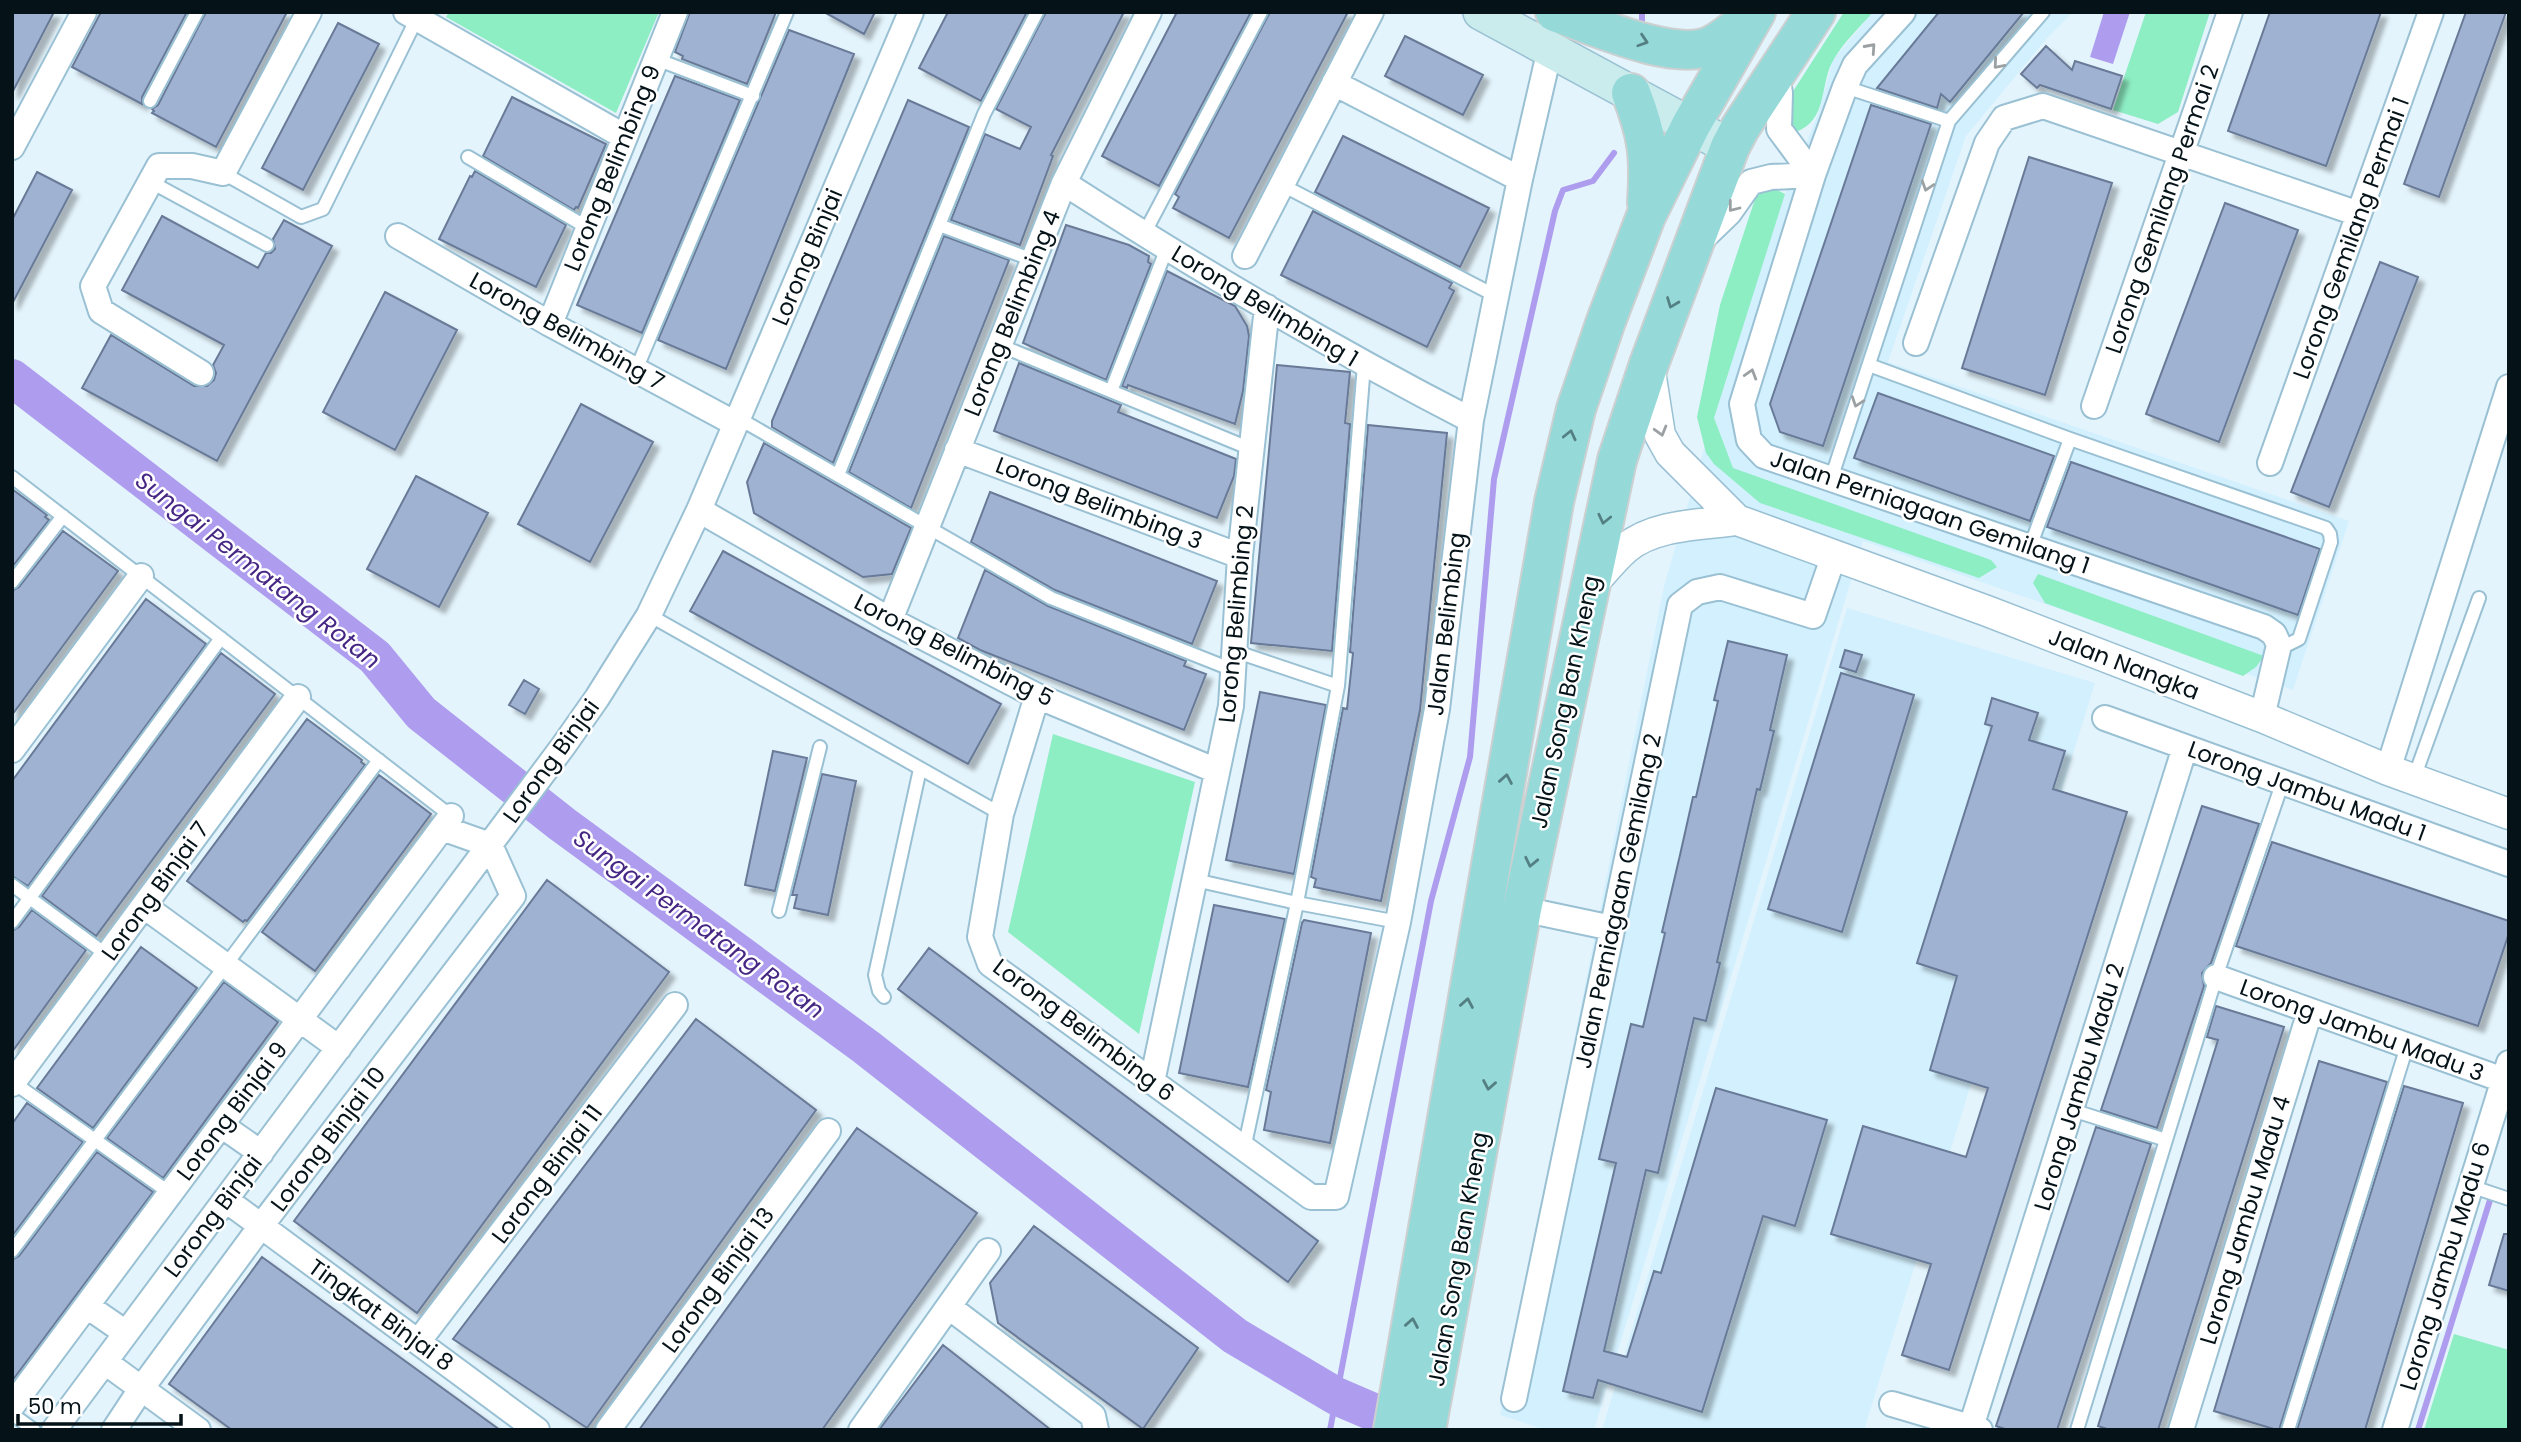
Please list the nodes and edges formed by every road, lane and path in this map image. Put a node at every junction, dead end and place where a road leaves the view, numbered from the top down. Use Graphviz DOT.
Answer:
graph roads {
  1 [pos="84,12"];
  2 [pos="197,12"];
  3 [pos="309,12"];
  4 [pos="675,12"];
  5 [pos="787,12"];
  6 [pos="911,12"];
  7 [pos="1037,12"];
  8 [pos="1149,12"];
  9 [pos="1261,12"];
  10 [pos="1371,12"];
  11 [pos="1482,12"];
  12 [pos="1535,12"];
  13 [pos="1816,12"];
  14 [pos="1903,12"];
  15 [pos="2043,12"];
  16 [pos="2230,12"];
  17 [pos="2431,12"];
  18 [pos="414,14"];
  19 [pos="1755,14"];
  20 [pos="1552,31"];
  21 [pos="656,59"];
  22 [pos="1776,72"];
  23 [pos="1334,83"];
  24 [pos="1845,88"];
  25 [pos="1630,93"];
  26 [pos="753,96"];
  27 [pos="150,101"];
  28 [pos="1696,115"];
  29 [pos="1949,121"];
  30 [pos="625,136"];
  31 [pos="1735,137"];
  32 [pos="12,147"];
  33 [pos="2181,153"];
  34 [pos="468,157"];
  35 [pos="223,173"];
  36 [pos="1813,175"];
  37 [pos="1520,179"];
  38 [pos="151,182"];
  39 [pos="1063,183"];
  40 [pos="1282,185"];
  41 [pos="2359,214"];
  42 [pos="1646,216"];
  43 [pos="939,225"];
  44 [pos="588,228"];
  45 [pos="1144,234"];
  46 [pos="398,236"];
  47 [pos="267,245"];
  48 [pos="1694,246"];
  49 [pos="1167,248"];
  50 [pos="1245,256"];
  51 [pos="1033,260"];
  52 [pos="1496,296"];
  53 [pos="1267,307"];
  54 [pos="550,324"];
  55 [pos="1916,343"];
  56 [pos="999,345"];
  57 [pos="1364,365"];
  58 [pos="1649,365"];
  59 [pos="1869,365"];
  60 [pos="636,370"];
  61 [pos="201,373"];
  62 [pos="2509,387"];
  63 [pos="1111,391"];
  64 [pos="2094,406"];
  65 [pos="1471,420"];
  66 [pos="737,421"];
  67 [pos="2070,439"];
  68 [pos="1251,449"];
  69 [pos="957,450"];
  70 [pos="2270,463"];
  71 [pos="838,475"];
  72 [pos="12,477"];
  73 [pos="1830,479"];
  74 [pos="699,510"];
  75 [pos="63,516"];
  76 [pos="1737,520"];
  77 [pos="928,525"];
  78 [pos="2030,547"];
  79 [pos="1833,555"];
  80 [pos="1240,556"];
  81 [pos="141,576"];
  82 [pos="12,582"];
  83 [pos="1588,589"];
  84 [pos="2479,598"];
  85 [pos="649,615"];
  86 [pos="890,620"];
  87 [pos="221,638"];
  88 [pos="2279,645"];
  89 [pos="1234,660"];
  90 [pos="1338,686"];
  91 [pos="1037,696"];
  92 [pos="298,697"];
  93 [pos="2262,717"];
  94 [pos="2105,718"];
  95 [pos="820,747"];
  96 [pos="2185,747"];
  97 [pos="12,750"];
  98 [pos="379,760"];
  99 [pos="920,769"];
  100 [pos="1217,771"];
  101 [pos="2401,774"];
  102 [pos="2282,784"];
  103 [pos="1001,814"];
  104 [pos="2509,814"];
  105 [pos="447,822"];
  106 [pos="496,837"];
  107 [pos="2509,864"];
  108 [pos="1195,880"];
  109 [pos="12,885"];
  110 [pos="30,898"];
  111 [pos="1297,903"];
  112 [pos="144,906"];
  113 [pos="1522,909"];
  114 [pos="779,911"];
  115 [pos="12,922"];
  116 [pos="1398,922"];
  117 [pos="1612,928"];
  118 [pos="107,955"];
  119 [pos="225,965"];
  120 [pos="2216,977"];
  121 [pos="884,997"];
  122 [pos="675,1005"];
  123 [pos="2310,1011"];
  124 [pos="300,1020"];
  125 [pos="2407,1046"];
  126 [pos="339,1048"];
  127 [pos="2507,1075"];
  128 [pos="1152,1083"];
  129 [pos="13,1084"];
  130 [pos="2072,1110"];
  131 [pos="221,1125"];
  132 [pos="828,1131"];
  133 [pos="95,1140"];
  134 [pos="2166,1140"];
  135 [pos="1244,1149"];
  136 [pos="261,1153"];
  137 [pos="2470,1186"];
  138 [pos="170,1193"];
  139 [pos="1336,1197"];
  140 [pos="2509,1199"];
  141 [pos="226,1200"];
  142 [pos="261,1226"];
  143 [pos="12,1251"];
  144 [pos="988,1251"];
  145 [pos="87,1306"];
  146 [pos="949,1307"];
  147 [pos="126,1333"];
  148 [pos="418,1342"];
  149 [pos="105,1362"];
  150 [pos="141,1389"];
  151 [pos="1514,1399"];
  152 [pos="1892,1404"];
  153 [pos="12,1406"];
  154 [pos="1419,1406"];
  155 [pos="12,1414"];
  156 [pos="1976,1429"];
  157 [pos="34,1430"];
  158 [pos="54,1430"];
  159 [pos="114,1430"];
  160 [pos="198,1430"];
  161 [pos="537,1430"];
  162 [pos="608,1430"];
  163 [pos="860,1430"];
  164 [pos="1096,1430"];
  165 [pos="1393,1430"];
  166 [pos="2077,1430"];
  167 [pos="2181,1430"];
  168 [pos="2288,1430"];
  169 [pos="2395,1430"];
  1 -- 32 [label="street"];
  2 -- 27 [label="lane"];
  3 -- 35 [label="street"];
  4 -- 21 [label="street, Lorong Belimbing 9"];
  5 -- 26 [label="lane"];
  6 -- 66 [label="street, Lorong Binjai"];
  7 -- 43 [label="lane"];
  8 -- 39 [label="street, Lorong Belimbing 4"];
  9 -- 45 [label="lane"];
  10 -- 23 [label="street"];
  11 -- 20 [label="main road"];
  12 -- 28 [label="main road"];
  13 -- 22 [label="main road, Jalan Song Ban Kheng"];
  24 -- 14 [label="street, Jalan Perniagaan Gemilang 1, one-way"];
  15 -- 29 [label="lane, one-way"];
  16 -- 33 [label="street, Lorong Gemilang Permai 2"];
  17 -- 41 [label="street, Lorong Gemilang Permai 1"];
  18 -- 30 [label="street"];
  18 -- 35 [label="lane"];
  20 -- 19 [label="main road, one-way"];
  19 -- 28 [label="main road, Jalan Song Ban Kheng"];
  20 -- 25 [label="main road"];
  20 -- 37 [label="street, Jalan Belimbing"];
  21 -- 26 [label="lane"];
  21 -- 30 [label="street, Lorong Belimbing 9"];
  22 -- 31 [label="main road, Jalan Song Ban Kheng"];
  22 -- 36 [label="street"];
  23 -- 37 [label="street"];
  23 -- 40 [label="street"];
  24 -- 29 [label="lane"];
  24 -- 36 [label="street, Jalan Perniagaan Gemilang 1"];
  25 -- 28 [label="main road"];
  25 -- 42 [label="main road"];
  26 -- 60 [label="lane"];
  28 -- 31 [label="main road"];
  28 -- 42 [label="main road, Jalan Song Ban Kheng"];
  29 -- 59 [label="lane, one-way"];
  30 -- 44 [label="street, Lorong Belimbing 9"];
  31 -- 48 [label="main road, Jalan Song Ban Kheng"];
  33 -- 41 [label="street"];
  33 -- 55 [label="street"];
  33 -- 64 [label="street, Lorong Gemilang Permai 2"];
  34 -- 44 [label="lane"];
  35 -- 38 [label="street"];
  36 -- 48 [label="street, one-way"];
  73 -- 36 [label="street, Jalan Perniagaan Gemilang 1, one-way"];
  37 -- 52 [label="street, Jalan Belimbing"];
  38 -- 47 [label="lane"];
  38 -- 61 [label="street"];
  39 -- 45 [label="street, Lorong Belimbing 1"];
  39 -- 51 [label="street, Lorong Belimbing 4"];
  40 -- 50 [label="street"];
  40 -- 52 [label="lane"];
  41 -- 70 [label="street, Lorong Gemilang Permai 1"];
  154 -- 42 [label="main road, Jalan Song Ban Kheng, one-way"];
  43 -- 51 [label="lane"];
  43 -- 71 [label="lane"];
  44 -- 54 [label="street, Lorong Belimbing 9"];
  45 -- 49 [label="street, Lorong Belimbing 1"];
  46 -- 54 [label="street, Lorong Belimbing 7"];
  48 -- 58 [label="main road, Jalan Song Ban Kheng, one-way"];
  49 -- 53 [label="street, Lorong Belimbing 1"];
  49 -- 63 [label="lane"];
  51 -- 56 [label="street, Lorong Belimbing 4"];
  52 -- 65 [label="street, Jalan Belimbing"];
  53 -- 57 [label="street, Lorong Belimbing 1"];
  53 -- 68 [label="street, Lorong Belimbing 2"];
  54 -- 60 [label="street, Lorong Belimbing 7"];
  56 -- 63 [label="lane"];
  56 -- 69 [label="street, Lorong Belimbing 4"];
  57 -- 65 [label="street, Lorong Belimbing 1"];
  57 -- 90 [label="lane"];
  58 -- 76 [label="street, Jalan Nangka, one-way"];
  58 -- 83 [label="main road, Jalan Song Ban Kheng, one-way"];
  59 -- 67 [label="lane"];
  59 -- 73 [label="lane, one-way"];
  60 -- 66 [label="street, Lorong Belimbing 7"];
  62 -- 101 [label="street"];
  63 -- 68 [label="lane"];
  65 -- 116 [label="street, Jalan Belimbing"];
  66 -- 71 [label="lane"];
  66 -- 74 [label="street, Lorong Binjai"];
  67 -- 78 [label="lane"];
  67 -- 88 [label="lane"];
  68 -- 80 [label="street, Lorong Belimbing 2"];
  69 -- 77 [label="street, Lorong Belimbing 4"];
  69 -- 80 [label="street, Lorong Belimbing 3"];
  71 -- 77 [label="lane"];
  72 -- 75 [label="lane"];
  73 -- 78 [label="street, Jalan Perniagaan Gemilang 1"];
  74 -- 85 [label="street, Lorong Binjai"];
  74 -- 86 [label="street, Lorong Belimbing 5"];
  75 -- 81 [label="lane"];
  75 -- 82 [label="lane"];
  76 -- 79 [label="street, Jalan Nangka"];
  76 -- 83 [label="street, Jalan Nangka"];
  77 -- 86 [label="street, Lorong Belimbing 4"];
  77 -- 89 [label="lane"];
  78 -- 88 [label="street, Jalan Perniagaan Gemilang 1"];
  79 -- 93 [label="street, Jalan Nangka"];
  79 -- 117 [label="street, Jalan Perniagaan Gemilang 2"];
  80 -- 89 [label="street, Lorong Belimbing 2"];
  81 -- 87 [label="lane"];
  81 -- 97 [label="street"];
  83 -- 113 [label="main road, Jalan Song Ban Kheng, one-way"];
  84 -- 101 [label="lane"];
  85 -- 99 [label="lane"];
  85 -- 106 [label="street, Lorong Binjai"];
  86 -- 91 [label="street, Lorong Belimbing 5"];
  87 -- 92 [label="lane"];
  87 -- 110 [label="lane"];
  88 -- 93 [label="street"];
  89 -- 90 [label="lane"];
  89 -- 100 [label="street, Lorong Belimbing 2"];
  90 -- 111 [label="lane"];
  91 -- 100 [label="street, Lorong Belimbing 5"];
  91 -- 103 [label="street, Lorong Belimbing 6"];
  92 -- 98 [label="lane"];
  92 -- 112 [label="street, Lorong Binjai 7"];
  93 -- 101 [label="street, Jalan Nangka"];
  94 -- 96 [label="street, Lorong Jambu Madu 1"];
  95 -- 114 [label="lane"];
  96 -- 102 [label="street, Lorong Jambu Madu 1"];
  96 -- 130 [label="street, Lorong Jambu Madu 2"];
  98 -- 105 [label="lane"];
  98 -- 119 [label="lane"];
  99 -- 103 [label="lane"];
  99 -- 121 [label="lane"];
  100 -- 108 [label="street, Lorong Belimbing 2"];
  101 -- 104 [label="street, Jalan Nangka"];
  102 -- 107 [label="street, Lorong Jambu Madu 1"];
  102 -- 120 [label="lane"];
  103 -- 128 [label="street, Lorong Belimbing 6"];
  105 -- 106 [label="street"];
  105 -- 124 [label="street, Lorong Binjai 9"];
  106 -- 126 [label="street, Lorong Binjai"];
  106 -- 142 [label="street, Lorong Binjai 10"];
  108 -- 111 [label="lane"];
  108 -- 128 [label="street, Lorong Belimbing 2"];
  109 -- 110 [label="lane"];
  110 -- 115 [label="lane"];
  110 -- 118 [label="lane"];
  111 -- 116 [label="lane"];
  111 -- 135 [label="lane"];
  112 -- 118 [label="street, Lorong Binjai 7"];
  112 -- 119 [label="street"];
  113 -- 117 [label="street"];
  113 -- 154 [label="main road, Jalan Song Ban Kheng, one-way"];
  116 -- 139 [label="street, Jalan Belimbing"];
  117 -- 151 [label="street, Jalan Perniagaan Gemilang 2"];
  118 -- 129 [label="street, Lorong Binjai 7"];
  119 -- 124 [label="street"];
  119 -- 133 [label="lane"];
  120 -- 123 [label="street, Lorong Jambu Madu 3"];
  120 -- 134 [label="lane"];
  122 -- 148 [label="street, Lorong Binjai 11"];
  123 -- 125 [label="street, Lorong Jambu Madu 3"];
  123 -- 167 [label="street, Lorong Jambu Madu 4"];
  124 -- 126 [label="street"];
  124 -- 131 [label="street, Lorong Binjai 9"];
  125 -- 127 [label="street, Lorong Jambu Madu 3"];
  125 -- 168 [label="lane"];
  126 -- 136 [label="street, Lorong Binjai"];
  127 -- 137 [label="street, Lorong Jambu Madu 6"];
  128 -- 135 [label="street, Lorong Belimbing 6"];
  129 -- 133 [label="lane"];
  130 -- 134 [label="lane"];
  130 -- 156 [label="street, Lorong Jambu Madu 2"];
  131 -- 136 [label="street"];
  131 -- 138 [label="street, Lorong Binjai 9"];
  132 -- 162 [label="street, Lorong Binjai 13"];
  133 -- 138 [label="lane"];
  133 -- 143 [label="lane"];
  134 -- 166 [label="lane"];
  135 -- 139 [label="street, Lorong Belimbing 6"];
  136 -- 141 [label="street, Lorong Binjai"];
  137 -- 140 [label="lane"];
  137 -- 169 [label="street, Lorong Jambu Madu 6"];
  138 -- 145 [label="street, Lorong Binjai 9"];
  141 -- 142 [label="street, Tingkat Binjai 8"];
  141 -- 147 [label="street, Lorong Binjai"];
  142 -- 148 [label="street, Tingkat Binjai 8"];
  142 -- 150 [label="street, Lorong Binjai 10"];
  144 -- 146 [label="street"];
  145 -- 147 [label="street"];
  145 -- 153 [label="street, Lorong Binjai 9"];
  146 -- 163 [label="street"];
  146 -- 164 [label="street"];
  147 -- 149 [label="street, Lorong Binjai"];
  148 -- 161 [label="street, Tingkat Binjai 8"];
  149 -- 150 [label="street"];
  149 -- 158 [label="street, Lorong Binjai"];
  150 -- 159 [label="street, Lorong Binjai 10"];
  150 -- 160 [label="street"];
  152 -- 156 [label="street"];
  154 -- 165 [label="main road, Jalan Song Ban Kheng"];
  155 -- 157 [label="lane"];
}
